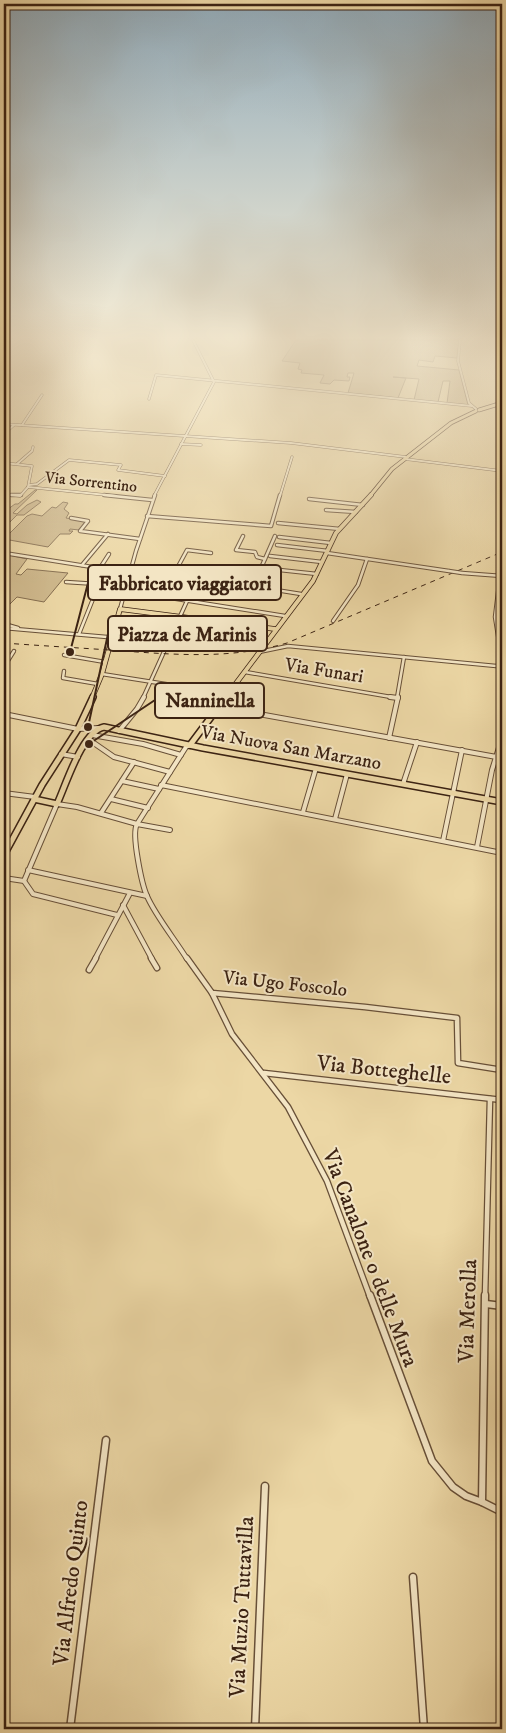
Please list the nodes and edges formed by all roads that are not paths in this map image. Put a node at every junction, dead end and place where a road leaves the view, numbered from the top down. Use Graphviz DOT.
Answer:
graph roads {
  1 [pos="25,421"];
  2 [pos="193,421"];
  3 [pos="455,421"];
  4 [pos="4,424"];
  5 [pos="14,425"];
  6 [pos="22,425"];
  7 [pos="4,434"];
  8 [pos="185,436"];
  9 [pos="181,444"];
  10 [pos="201,446"];
  11 [pos="33,447"];
  12 [pos="292,457"];
  13 [pos="405,458"];
  14 [pos="4,463"];
  15 [pos="17,464"];
  16 [pos="502,471"];
  17 [pos="165,476"];
  18 [pos="29,486"];
  19 [pos="4,494"];
  20 [pos="309,499"];
  21 [pos="152,500"];
  22 [pos="363,505"];
  23 [pos="326,510"];
  24 [pos="356,512"];
  25 [pos="146,516"];
  26 [pos="71,518"];
  27 [pos="278,523"];
  28 [pos="340,529"];
  29 [pos="108,534"];
  30 [pos="243,536"];
  31 [pos="274,536"];
  32 [pos="279,537"];
  33 [pos="140,538"];
  34 [pos="331,543"];
  35 [pos="277,545"];
  36 [pos="327,552"];
  37 [pos="4,553"];
  38 [pos="211,553"];
  39 [pos="109,554"];
  40 [pos="270,556"];
  41 [pos="265,559"];
  42 [pos="367,559"];
  43 [pos="322,562"];
  44 [pos="82,565"];
  45 [pos="131,567"];
  46 [pos="100,568"];
  47 [pos="105,569"];
  48 [pos="450,571"];
  49 [pos="130,573"];
  50 [pos="462,573"];
  51 [pos="174,574"];
  52 [pos="317,574"];
  53 [pos="501,576"];
  54 [pos="66,582"];
  55 [pos="98,584"];
  56 [pos="128,586"];
  57 [pos="126,591"];
  58 [pos="301,594"];
  59 [pos="186,601"];
  60 [pos="120,609"];
  61 [pos="180,616"];
  62 [pos="285,616"];
  63 [pos="333,621"];
  64 [pos="4,624"];
  65 [pos="4,628"];
  66 [pos="275,629"];
  67 [pos="23,630"];
  68 [pos="79,634"];
  69 [pos="112,637"];
  70 [pos="171,639"];
  71 [pos="185,639"];
  72 [pos="501,641"];
  73 [pos="14,651"];
  74 [pos="259,652"];
  75 [pos="64,655"];
  76 [pos="404,657"];
  77 [pos="105,662"];
  78 [pos="501,665"];
  79 [pos="4,667"];
  80 [pos="64,671"];
  81 [pos="245,672"];
  82 [pos="102,674"];
  83 [pos="152,682"];
  84 [pos="98,684"];
  85 [pos="229,694"];
  86 [pos="398,698"];
  87 [pos="220,706"];
  88 [pos="4,714"];
  89 [pos="99,728"];
  90 [pos="78,729"];
  91 [pos="119,731"];
  92 [pos="92,735"];
  93 [pos="390,738"];
  94 [pos="502,738"];
  95 [pos="88,739"];
  96 [pos="417,742"];
  97 [pos="190,745"];
  98 [pos="462,750"];
  99 [pos="61,754"];
  100 [pos="181,755"];
  101 [pos="496,756"];
  102 [pos="78,757"];
  103 [pos="502,758"];
  104 [pos="134,762"];
  105 [pos="316,768"];
  106 [pos="170,772"];
  107 [pos="347,774"];
  108 [pos="122,781"];
  109 [pos="403,784"];
  110 [pos="160,787"];
  111 [pos="4,793"];
  112 [pos="452,793"];
  113 [pos="35,798"];
  114 [pos="111,799"];
  115 [pos="486,799"];
  116 [pos="502,802"];
  117 [pos="57,804"];
  118 [pos="148,808"];
  119 [pos="303,812"];
  120 [pos="101,813"];
  121 [pos="334,818"];
  122 [pos="137,824"];
  123 [pos="170,830"];
  124 [pos="443,841"];
  125 [pos="477,847"];
  126 [pos="502,853"];
  127 [pos="4,855"];
  128 [pos="28,870"];
  129 [pos="4,878"];
  130 [pos="24,881"];
  131 [pos="130,893"];
  132 [pos="147,896"];
  133 [pos="123,905"];
  134 [pos="117,915"];
  135 [pos="157,968"];
  136 [pos="89,970"];
  137 [pos="212,992"];
  138 [pos="502,1070"];
  139 [pos="263,1073"];
  140 [pos="490,1098"];
  141 [pos="502,1100"];
  142 [pos="486,1304"];
  143 [pos="502,1306"];
  144 [pos="106,1440"];
  145 [pos="265,1486"];
  146 [pos="482,1502"];
  147 [pos="502,1512"];
  148 [pos="413,1577"];
  149 [pos="70,1729"];
  150 [pos="254,1729"];
  151 [pos="424,1729"];
  1 -- 6 [label="street"];
  2 -- 8 [label="street"];
  3 -- 13 [label="main road"];
  4 -- 5 [label="street"];
  5 -- 6 [label="street"];
  5 -- 7 [label="street"];
  6 -- 8 [label="street"];
  8 -- 9 [label="street"];
  8 -- 13 [label="street"];
  9 -- 10 [label="street"];
  9 -- 17 [label="street"];
  11 -- 15 [label="street"];
  12 -- 25 [label="street"];
  13 -- 16 [label="street"];
  13 -- 22 [label="main road"];
  14 -- 15 [label="street"];
  15 -- 18 [label="street, Via Sorrentino"];
  17 -- 18 [label="street"];
  17 -- 21 [label="street"];
  18 -- 19 [label="street, Via Sorrentino"];
  18 -- 21 [label="street, Via Sorrentino"];
  20 -- 22 [label="street"];
  21 -- 25 [label="street"];
  22 -- 24 [label="main road"];
  23 -- 24 [label="street"];
  24 -- 28 [label="main road"];
  25 -- 33 [label="street"];
  26 -- 29 [label="street"];
  27 -- 28 [label="street"];
  28 -- 34 [label="main road"];
  29 -- 33 [label="street"];
  29 -- 44 [label="street"];
  30 -- 41 [label="street"];
  31 -- 41 [label="street"];
  32 -- 34 [label="street"];
  33 -- 45 [label="street"];
  34 -- 36 [label="main road"];
  35 -- 36 [label="street"];
  36 -- 42 [label="street"];
  36 -- 43 [label="main road"];
  37 -- 44 [label="street"];
  38 -- 51 [label="street"];
  39 -- 46 [label="street"];
  40 -- 43 [label="street"];
  41 -- 52 [label="street"];
  42 -- 48 [label="street"];
  42 -- 63 [label="street"];
  43 -- 52 [label="main road"];
  44 -- 46 [label="street"];
  45 -- 49 [label="street"];
  45 -- 51 [label="street"];
  46 -- 47 [label="street"];
  47 -- 49 [label="street"];
  47 -- 55 [label="street"];
  48 -- 50 [label="street, bridge"];
  49 -- 56 [label="street"];
  50 -- 53 [label="street"];
  51 -- 58 [label="street"];
  52 -- 58 [label="main road"];
  53 -- 72 [label="street"];
  54 -- 55 [label="street"];
  55 -- 56 [label="street"];
  55 -- 68 [label="street"];
  56 -- 57 [label="street"];
  57 -- 59 [label="street"];
  57 -- 60 [label="street"];
  58 -- 62 [label="main road"];
  59 -- 61 [label="street"];
  59 -- 62 [label="street"];
  60 -- 61 [label="main road"];
  60 -- 69 [label="main road"];
  61 -- 66 [label="main road"];
  61 -- 70 [label="street"];
  62 -- 66 [label="main road"];
  64 -- 67 [label="street"];
  65 -- 67 [label="street"];
  66 -- 74 [label="main road"];
  67 -- 68 [label="street"];
  68 -- 69 [label="street"];
  69 -- 70 [label="street"];
  69 -- 77 [label="main road"];
  70 -- 71 [label="street"];
  70 -- 83 [label="street"];
  72 -- 78 [label="street"];
  73 -- 79 [label="street"];
  74 -- 76 [label="street"];
  74 -- 81 [label="main road"];
  75 -- 77 [label="street"];
  76 -- 78 [label="street"];
  76 -- 86 [label="street"];
  77 -- 82 [label="main road"];
  80 -- 84 [label="street"];
  81 -- 85 [label="main road"];
  81 -- 86 [label="street, Via Funari"];
  82 -- 83 [label="street"];
  82 -- 84 [label="main road"];
  83 -- 85 [label="street"];
  83 -- 91 [label="street"];
  84 -- 90 [label="main road"];
  85 -- 87 [label="main road"];
  86 -- 93 [label="street"];
  87 -- 93 [label="street"];
  87 -- 97 [label="main road"];
  88 -- 90 [label="street"];
  89 -- 90 [label="street"];
  89 -- 91 [label="main road, Via Nuova San Marzano"];
  89 -- 92 [label="main road"];
  90 -- 99 [label="main road"];
  91 -- 97 [label="main road, Via Nuova San Marzano"];
  92 -- 95 [label="main road"];
  92 -- 100 [label="street"];
  93 -- 96 [label="street"];
  94 -- 101 [label="street"];
  95 -- 102 [label="main road"];
  95 -- 104 [label="street"];
  96 -- 98 [label="street"];
  96 -- 109 [label="street"];
  97 -- 100 [label="street"];
  97 -- 105 [label="main road, Via Nuova San Marzano"];
  98 -- 101 [label="street"];
  98 -- 112 [label="street"];
  99 -- 102 [label="street"];
  99 -- 113 [label="main road"];
  100 -- 106 [label="street"];
  101 -- 103 [label="street"];
  101 -- 115 [label="street"];
  102 -- 117 [label="main road"];
  104 -- 106 [label="street"];
  104 -- 108 [label="street"];
  105 -- 107 [label="main road, Via Nuova San Marzano"];
  105 -- 119 [label="street"];
  106 -- 110 [label="street"];
  107 -- 109 [label="main road, Via Nuova San Marzano"];
  107 -- 121 [label="street"];
  108 -- 110 [label="street"];
  108 -- 114 [label="street"];
  109 -- 112 [label="main road, Via Nuova San Marzano"];
  110 -- 118 [label="street"];
  110 -- 119 [label="street"];
  111 -- 113 [label="street"];
  112 -- 115 [label="main road, Via Nuova San Marzano"];
  112 -- 124 [label="street"];
  113 -- 117 [label="main road"];
  113 -- 127 [label="main road"];
  114 -- 118 [label="street"];
  114 -- 120 [label="street"];
  115 -- 116 [label="main road, Via Nuova San Marzano"];
  115 -- 125 [label="street"];
  117 -- 120 [label="street"];
  117 -- 128 [label="street"];
  118 -- 122 [label="street"];
  119 -- 121 [label="street"];
  120 -- 122 [label="street"];
  121 -- 124 [label="street"];
  122 -- 123 [label="street"];
  122 -- 132 [label="street, Via Ugo Foscolo"];
  124 -- 125 [label="street"];
  125 -- 126 [label="street"];
  128 -- 130 [label="street"];
  128 -- 131 [label="street"];
  129 -- 130 [label="street"];
  130 -- 134 [label="street"];
  131 -- 132 [label="street"];
  131 -- 133 [label="street"];
  132 -- 137 [label="street, Via Ugo Foscolo"];
  133 -- 134 [label="street"];
  133 -- 135 [label="street"];
  134 -- 136 [label="street"];
  137 -- 138 [label="street, Via Ugo Foscolo"];
  137 -- 139 [label="street, Via Canalone o delle Mura"];
  139 -- 140 [label="street, Via Botteghelle"];
  139 -- 146 [label="street, Via Canalone o delle Mura"];
  140 -- 141 [label="street, Via Botteghelle"];
  140 -- 142 [label="street, Via Merolla"];
  142 -- 143 [label="street"];
  142 -- 146 [label="street, Via Merolla"];
  144 -- 149 [label="street, Via Alfredo Quinto"];
  145 -- 150 [label="street, Via Muzio Tuttavilla"];
  146 -- 147 [label="street"];
  148 -- 151 [label="street"];
}
